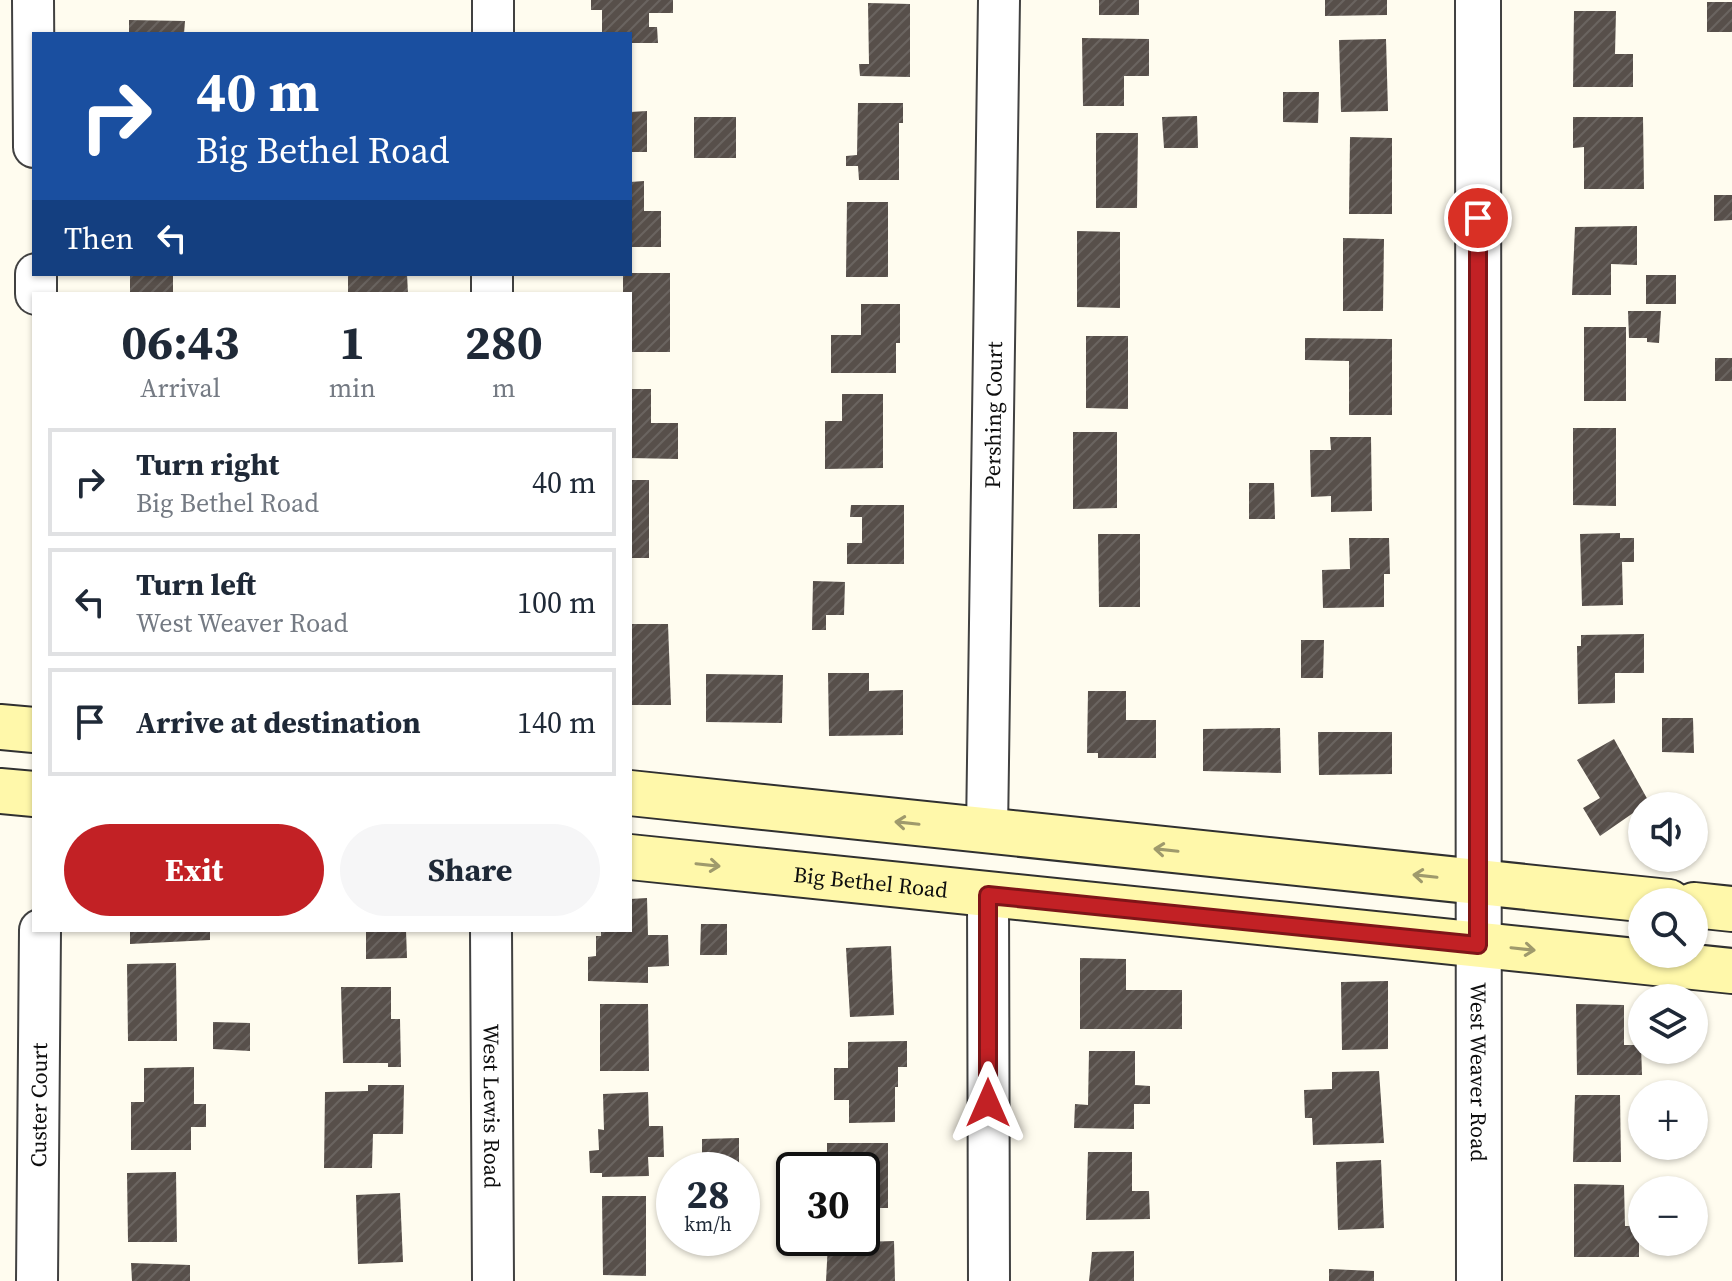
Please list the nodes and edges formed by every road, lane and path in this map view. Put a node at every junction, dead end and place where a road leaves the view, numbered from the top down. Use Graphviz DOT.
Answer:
graph roads {
  1 [pos="493,0"];
  2 [pos="999,0"];
  3 [pos="1478,0"];
  4 [pos="22,19"];
  5 [pos="493,32"];
  6 [pos="32,126"];
  7 [pos="0,727"];
  8 [pos="32,730"];
  9 [pos="0,791"];
  10 [pos="632,793"];
  11 [pos="32,794"];
  12 [pos="987,831"];
  13 [pos="632,857"];
  14 [pos="1478,882"];
  15 [pos="988,895"];
  16 [pos="1628,898"];
  17 [pos="1708,906"];
  18 [pos="1732,909"];
  19 [pos="40,932"];
  20 [pos="491,932"];
  21 [pos="1478,945"];
  22 [pos="1732,971"];
  23 [pos="37,1281"];
  24 [pos="493,1281"];
  25 [pos="989,1281"];
  26 [pos="1479,1281"];
  1 -- 5 [label="street"];
  2 -- 12 [label="street, Pershing Court"];
  3 -- 14 [label="street, West Weaver Road"];
  4 -- 6 [label="street"];
  7 -- 8 [label="main road"];
  9 -- 11 [label="main road"];
  12 -- 10 [label="main road, one-way"];
  14 -- 12 [label="main road, one-way"];
  13 -- 15 [label="main road, Big Bethel Road, one-way"];
  14 -- 16 [label="main road"];
  14 -- 21 [label="street, West Weaver Road"];
  15 -- 21 [label="main road, Big Bethel Road"];
  15 -- 25 [label="street"];
  17 -- 18 [label="main road"];
  19 -- 23 [label="street, Custer Court"];
  20 -- 24 [label="street, West Lewis Road"];
  21 -- 22 [label="main road, Big Bethel Road, one-way"];
  21 -- 26 [label="street, West Weaver Road"];
}
